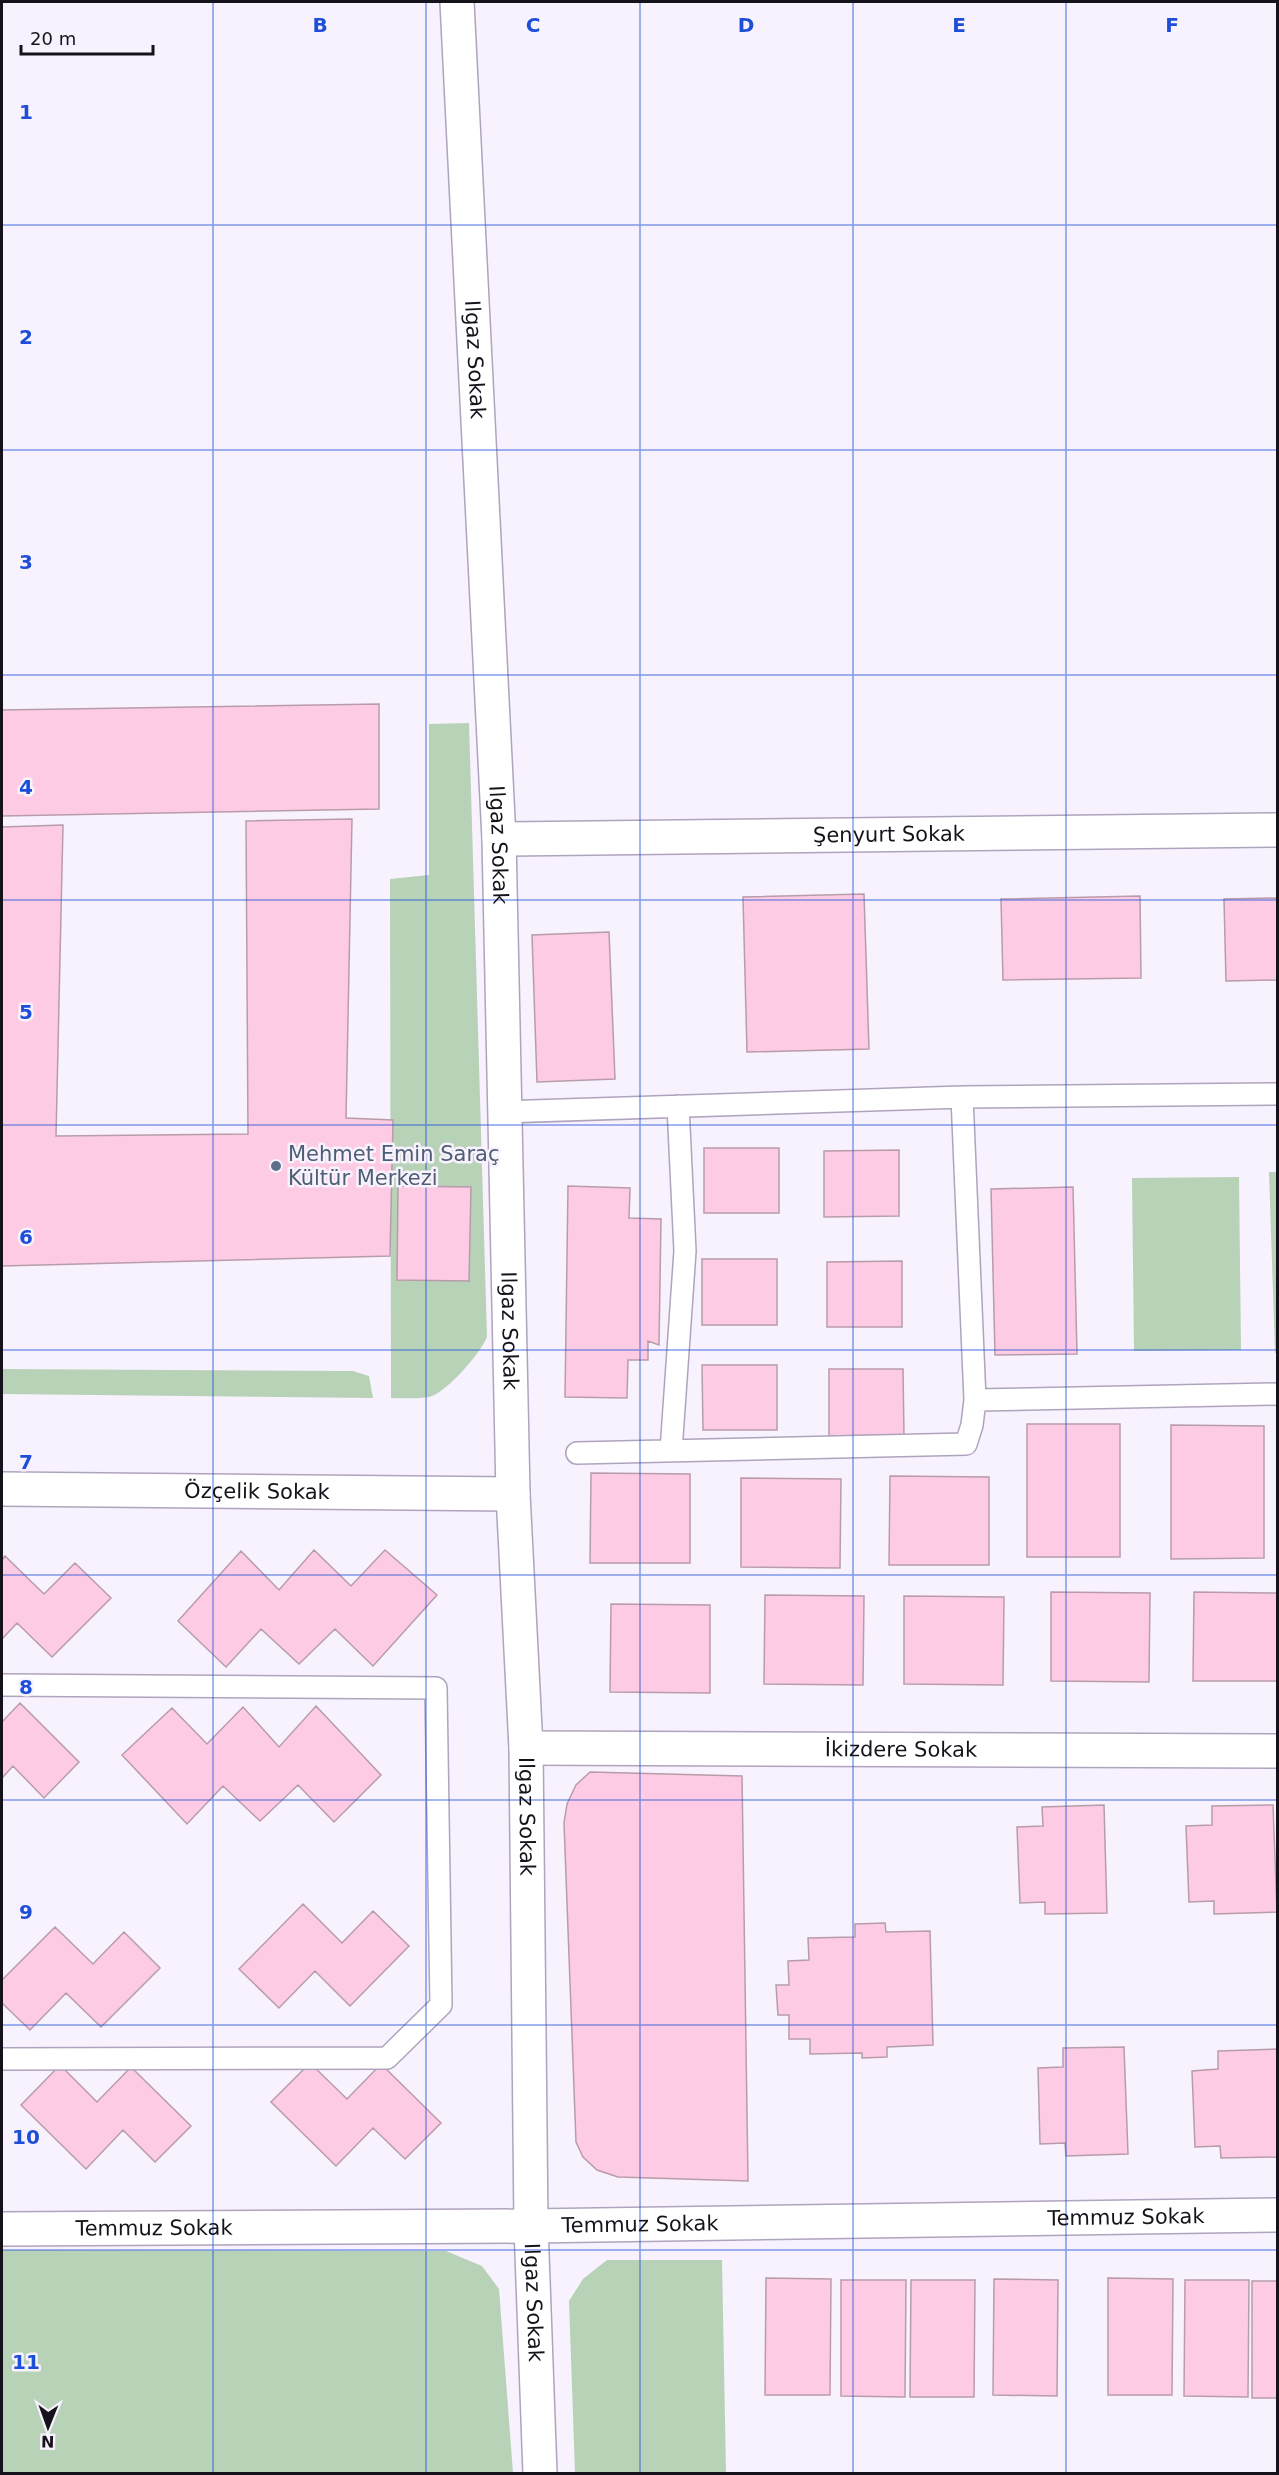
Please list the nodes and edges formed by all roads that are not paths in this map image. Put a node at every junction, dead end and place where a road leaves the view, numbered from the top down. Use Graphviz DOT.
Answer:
graph roads {
  1 [pos="457,2"];
  2 [pos="1278,830"];
  3 [pos="499,839"];
  4 [pos="1278,1094"];
  5 [pos="962,1097"];
  6 [pos="678,1106"];
  7 [pos="504,1112"];
  8 [pos="1278,1394"];
  9 [pos="975,1400"];
  10 [pos="671,1451"];
  11 [pos="577,1453"];
  12 [pos="2,1489"];
  13 [pos="513,1494"];
  14 [pos="2,1685"];
  15 [pos="526,1748"];
  16 [pos="1278,1751"];
  17 [pos="2,2060"];
  18 [pos="1278,2215"];
  19 [pos="531,2226"];
  20 [pos="2,2229"];
  21 [pos="540,2474"];
  1 -- 3 [label="street, Ilgaz Sokak"];
  2 -- 3 [label="street, Şenyurt Sokak"];
  3 -- 7 [label="street, Ilgaz Sokak"];
  4 -- 5 [label="lane"];
  5 -- 6 [label="lane"];
  5 -- 9 [label="lane"];
  6 -- 7 [label="lane"];
  6 -- 10 [label="lane"];
  7 -- 13 [label="street, Ilgaz Sokak"];
  8 -- 9 [label="lane"];
  9 -- 10 [label="lane"];
  10 -- 11 [label="lane"];
  12 -- 13 [label="street, Özçelik Sokak"];
  13 -- 15 [label="street, Ilgaz Sokak"];
  14 -- 17 [label="lane"];
  15 -- 16 [label="street, İkizdere Sokak"];
  15 -- 19 [label="street, Ilgaz Sokak"];
  18 -- 19 [label="street, Temmuz Sokak"];
  19 -- 20 [label="street, Temmuz Sokak"];
  19 -- 21 [label="street, Ilgaz Sokak"];
}
